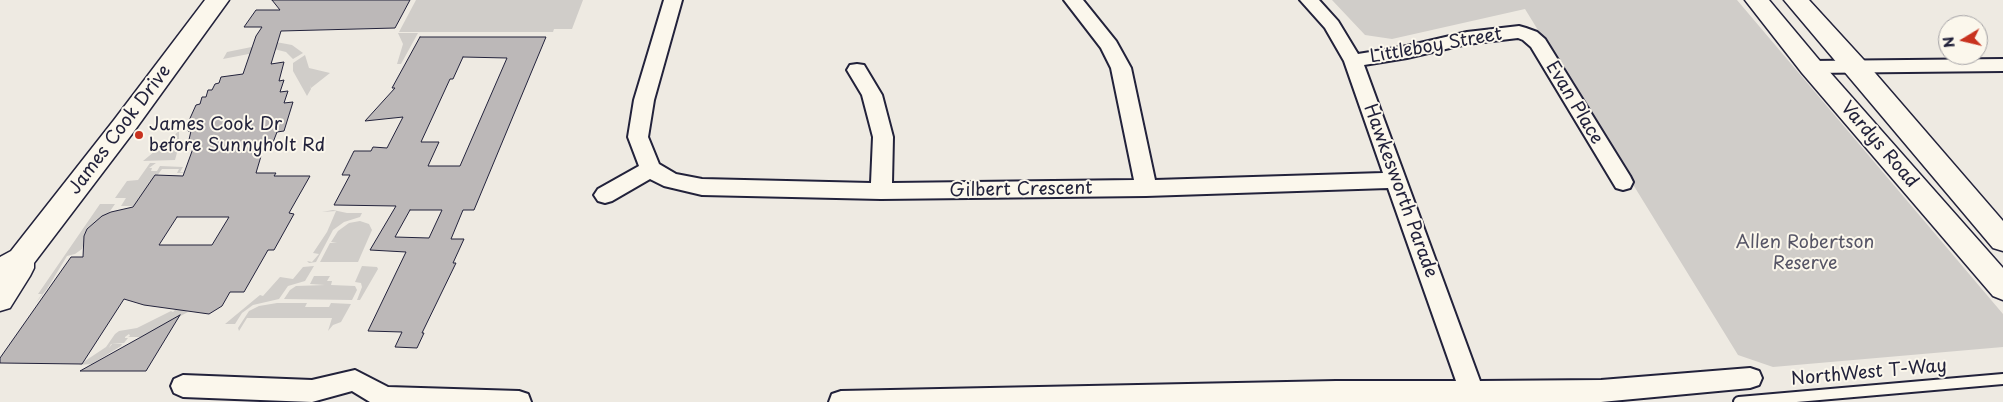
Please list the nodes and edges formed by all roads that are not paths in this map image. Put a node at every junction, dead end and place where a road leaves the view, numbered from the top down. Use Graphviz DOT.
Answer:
graph roads {
  1 [pos="217,0"];
  2 [pos="673,0"];
  3 [pos="1073,0"];
  4 [pos="1309,0"];
  5 [pos="1756,0"];
  6 [pos="1796,0"];
  7 [pos="1519,32"];
  8 [pos="1354,61"];
  9 [pos="2003,64"];
  10 [pos="1854,65"];
  11 [pos="1812,67"];
  12 [pos="856,70"];
  13 [pos="650,168"];
  14 [pos="1395,180"];
  15 [pos="1623,182"];
  16 [pos="1146,188"];
  17 [pos="881,191"];
  18 [pos="604,195"];
  19 [pos="2003,240"];
  20 [pos="10,267"];
  21 [pos="2003,288"];
  22 [pos="0,299"];
  23 [pos="1750,378"];
  24 [pos="2003,379"];
  25 [pos="183,386"];
  26 [pos="1472,392"];
  27 [pos="519,402"];
  28 [pos="841,402"];
  29 [pos="1739,402"];
  1 -- 20 [label="main road, James Cook Drive"];
  2 -- 13 [label="street"];
  3 -- 16 [label="street"];
  4 -- 8 [label="street, Hawkesworth Parade"];
  5 -- 11 [label="main road, Vardys Road"];
  6 -- 10 [label="main road, Vardys Road"];
  7 -- 8 [label="street, Littleboy Street"];
  7 -- 15 [label="street, Evan Place"];
  8 -- 14 [label="street, Hawkesworth Parade"];
  9 -- 10 [label="street"];
  10 -- 11 [label="street"];
  10 -- 19 [label="main road, Vardys Road"];
  11 -- 21 [label="main road, Vardys Road"];
  12 -- 17 [label="street"];
  13 -- 17 [label="street, Gilbert Crescent"];
  13 -- 18 [label="street"];
  14 -- 16 [label="street, Gilbert Crescent"];
  14 -- 26 [label="street, Hawkesworth Parade"];
  16 -- 17 [label="street, Gilbert Crescent"];
  20 -- 22 [label="main road, James Cook Drive"];
  23 -- 26 [label="street"];
  24 -- 29 [label="lane, NorthWest T-Way"];
  25 -- 27 [label="street"];
  26 -- 28 [label="street"];
}
